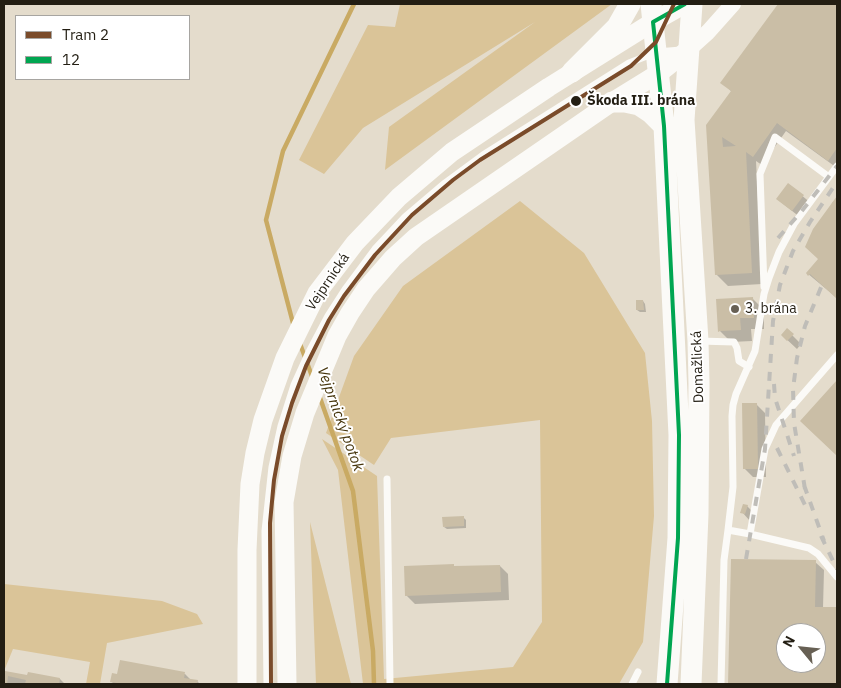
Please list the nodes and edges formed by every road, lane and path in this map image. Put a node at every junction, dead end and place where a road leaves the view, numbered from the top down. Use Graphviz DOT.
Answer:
graph roads {
  1 [pos="630,4"];
  2 [pos="685,4"];
  3 [pos="692,4"];
  4 [pos="733,4"];
  5 [pos="652,13"];
  6 [pos="688,50"];
  7 [pos="657,52"];
  8 [pos="572,72"];
  9 [pos="660,73"];
  10 [pos="612,102"];
  11 [pos="664,126"];
  12 [pos="837,166"];
  13 [pos="829,177"];
  14 [pos="764,294"];
  15 [pos="698,341"];
  16 [pos="837,355"];
  17 [pos="749,367"];
  18 [pos="387,479"];
  19 [pos="728,530"];
  20 [pos="750,534"];
  21 [pos="837,578"];
  22 [pos="638,672"];
  23 [pos="247,684"];
  24 [pos="267,684"];
  25 [pos="287,684"];
  26 [pos="390,684"];
  27 [pos="632,684"];
  28 [pos="667,684"];
  29 [pos="691,684"];
  30 [pos="721,684"];
  1 -- 8 [label="main road"];
  2 -- 5 [label="main road, Vejprnická"];
  3 -- 6 [label="main road, Domažlická"];
  4 -- 6 [label="street"];
  5 -- 7 [label="main road, Domažlická"];
  5 -- 8 [label="main road, Vejprnická"];
  6 -- 7 [label="lane, Vejprnická"];
  6 -- 9 [label="main road"];
  6 -- 15 [label="main road, Domažlická"];
  7 -- 9 [label="main road, Domažlická"];
  7 -- 24 [label="lane, Vejprnická"];
  8 -- 23 [label="main road, Vejprnická"];
  9 -- 10 [label="main road"];
  9 -- 11 [label="main road, Domažlická"];
  10 -- 11 [label="main road"];
  10 -- 25 [label="main road"];
  11 -- 28 [label="main road, Domažlická"];
  12 -- 13 [label="lane"];
  13 -- 14 [label="lane"];
  13 -- 14 [label="lane"];
  14 -- 17 [label="lane"];
  15 -- 17 [label="lane"];
  15 -- 29 [label="main road, Domažlická"];
  16 -- 20 [label="lane"];
  17 -- 19 [label="lane"];
  18 -- 26 [label="lane"];
  19 -- 20 [label="lane"];
  19 -- 30 [label="lane"];
  20 -- 21 [label="lane"];
  22 -- 27 [label="lane"];
}
